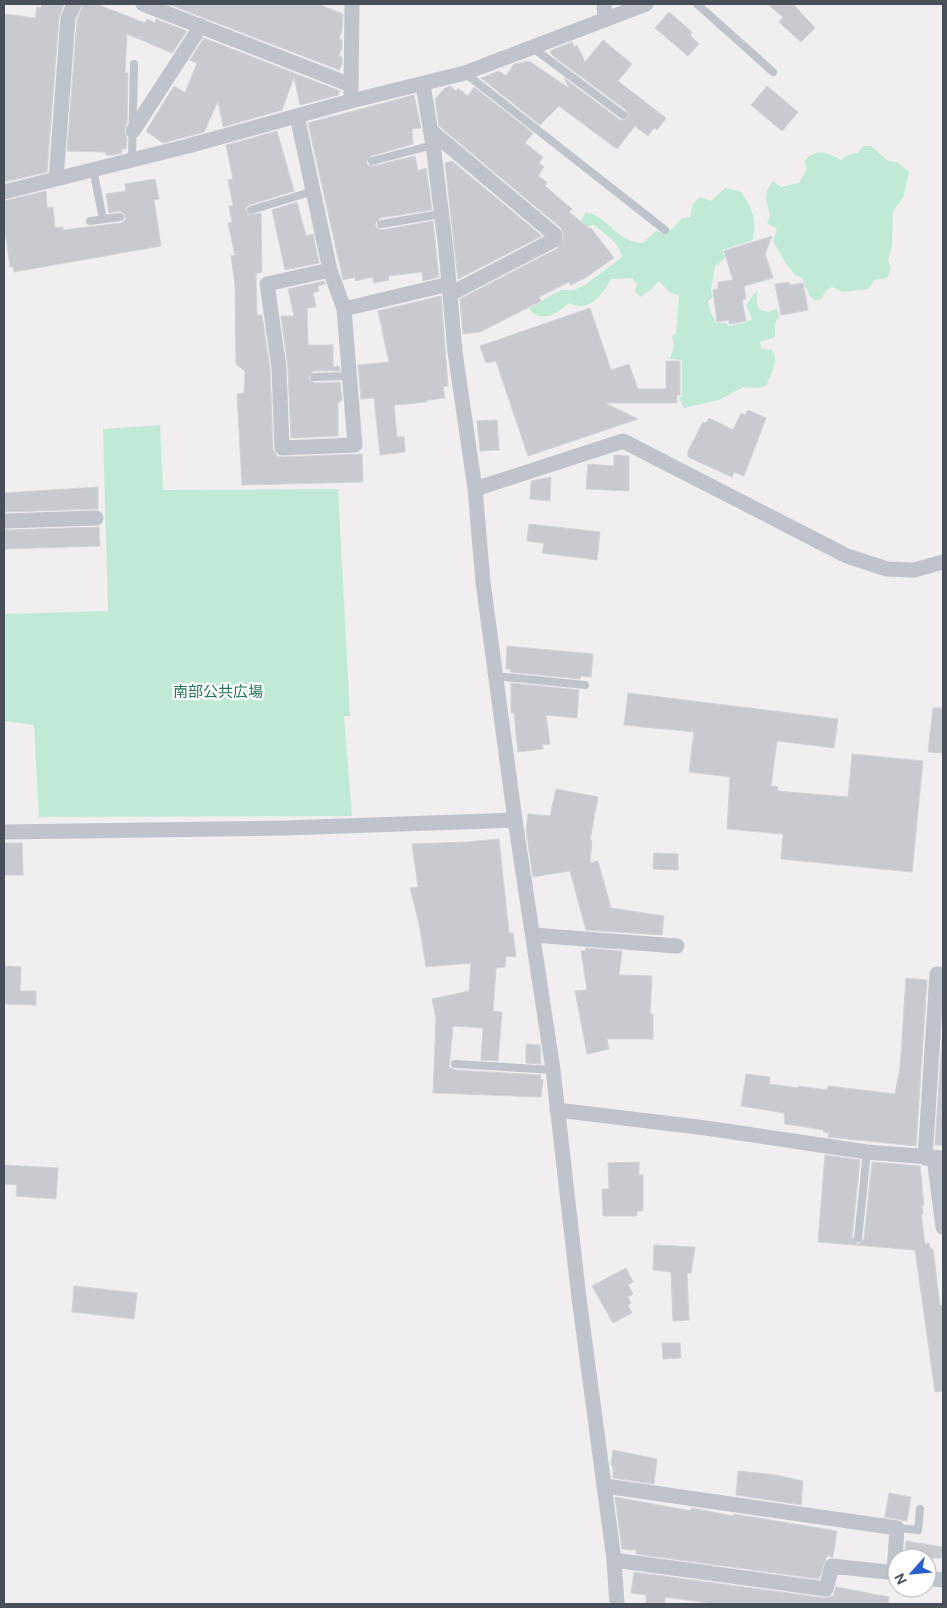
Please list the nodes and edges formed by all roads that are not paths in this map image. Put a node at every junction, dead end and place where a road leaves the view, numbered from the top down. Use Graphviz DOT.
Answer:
graph roads {
  1 [pos="74,4"];
  2 [pos="143,4"];
  3 [pos="352,4"];
  4 [pos="604,4"];
  5 [pos="646,4"];
  6 [pos="698,4"];
  7 [pos="605,20"];
  8 [pos="201,26"];
  9 [pos="533,48"];
  10 [pos="134,64"];
  11 [pos="773,72"];
  12 [pos="465,74"];
  13 [pos="352,85"];
  14 [pos="423,85"];
  15 [pos="351,100"];
  16 [pos="297,116"];
  17 [pos="623,116"];
  18 [pos="133,131"];
  19 [pos="432,138"];
  20 [pos="132,159"];
  21 [pos="372,161"];
  22 [pos="93,169"];
  23 [pos="56,179"];
  24 [pos="314,191"];
  25 [pos="4,192"];
  26 [pos="251,210"];
  27 [pos="441,214"];
  28 [pos="120,217"];
  29 [pos="103,219"];
  30 [pos="90,221"];
  31 [pos="381,224"];
  32 [pos="665,230"];
  33 [pos="330,270"];
  34 [pos="449,289"];
  35 [pos="344,309"];
  36 [pos="349,376"];
  37 [pos="314,377"];
  38 [pos="475,490"];
  39 [pos="96,518"];
  40 [pos="4,521"];
  41 [pos="943,562"];
  42 [pos="496,676"];
  43 [pos="585,685"];
  44 [pos="515,820"];
  45 [pos="4,832"];
  46 [pos="533,935"];
  47 [pos="677,946"];
  48 [pos="943,974"];
  49 [pos="455,1064"];
  50 [pos="553,1070"];
  51 [pos="557,1110"];
  52 [pos="867,1152"];
  53 [pos="934,1158"];
  54 [pos="943,1227"];
  55 [pos="858,1238"];
  56 [pos="605,1486"];
  57 [pos="920,1509"];
  58 [pos="897,1528"];
  59 [pos="897,1548"];
  60 [pos="614,1560"];
  61 [pos="887,1571"];
  62 [pos="617,1604"];
  1 -- 23 [label="street"];
  2 -- 8 [label="street"];
  3 -- 13 [label="street"];
  4 -- 7 [label="street"];
  5 -- 7 [label="street"];
  6 -- 11 [label="lane"];
  7 -- 9 [label="street"];
  8 -- 13 [label="street"];
  8 -- 18 [label="street"];
  9 -- 12 [label="street"];
  9 -- 17 [label="lane"];
  10 -- 18 [label="lane"];
  12 -- 14 [label="street"];
  12 -- 32 [label="lane"];
  13 -- 15 [label="street"];
  14 -- 15 [label="street"];
  14 -- 19 [label="street"];
  15 -- 16 [label="street"];
  16 -- 20 [label="street"];
  16 -- 24 [label="street"];
  18 -- 20 [label="lane"];
  19 -- 21 [label="lane"];
  19 -- 27 [label="street"];
  19 -- 34 [label="street"];
  20 -- 22 [label="street"];
  22 -- 23 [label="street"];
  22 -- 29 [label="lane"];
  23 -- 25 [label="street"];
  24 -- 26 [label="lane"];
  24 -- 33 [label="street"];
  27 -- 31 [label="lane"];
  27 -- 34 [label="street"];
  28 -- 29 [label="lane"];
  29 -- 30 [label="lane"];
  33 -- 35 [label="street"];
  33 -- 36 [label="street"];
  34 -- 35 [label="street"];
  34 -- 38 [label="street"];
  35 -- 36 [label="street"];
  36 -- 37 [label="lane"];
  38 -- 41 [label="street"];
  38 -- 42 [label="street"];
  39 -- 40 [label="street"];
  42 -- 43 [label="lane"];
  42 -- 44 [label="street"];
  44 -- 45 [label="street"];
  44 -- 46 [label="street"];
  46 -- 47 [label="street"];
  46 -- 50 [label="street"];
  48 -- 53 [label="street"];
  49 -- 50 [label="lane"];
  50 -- 51 [label="street"];
  51 -- 52 [label="street"];
  51 -- 56 [label="street"];
  52 -- 53 [label="street"];
  52 -- 55 [label="lane"];
  53 -- 54 [label="street"];
  56 -- 58 [label="street"];
  56 -- 60 [label="street"];
  57 -- 58 [label="lane"];
  58 -- 59 [label="street"];
  60 -- 61 [label="street"];
  60 -- 62 [label="street"];
}
